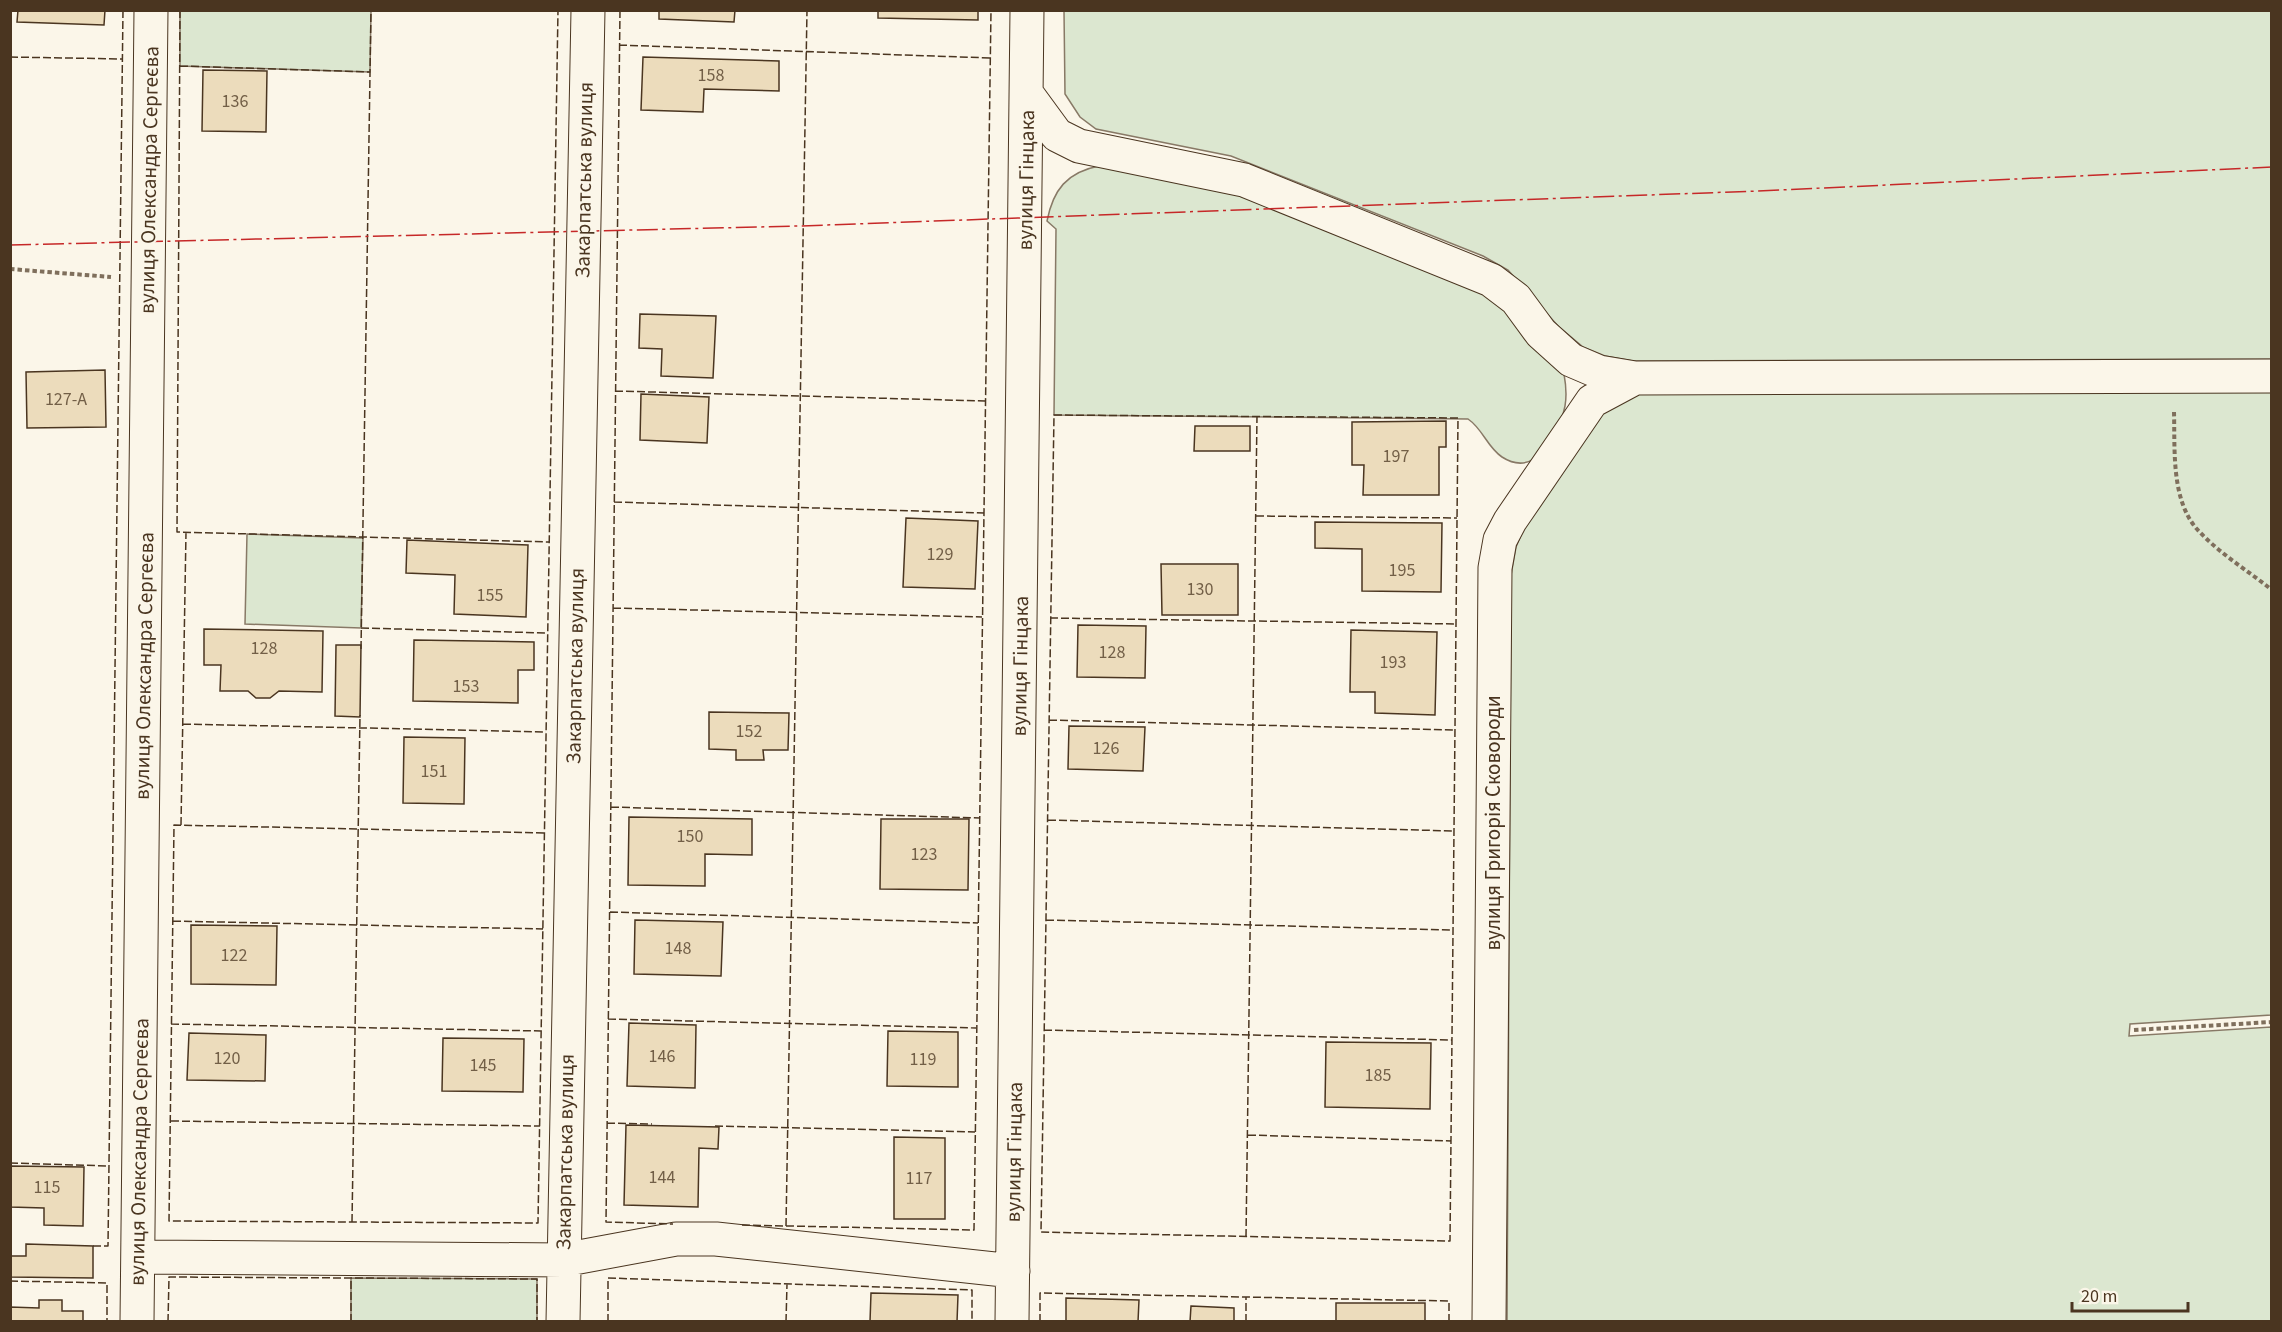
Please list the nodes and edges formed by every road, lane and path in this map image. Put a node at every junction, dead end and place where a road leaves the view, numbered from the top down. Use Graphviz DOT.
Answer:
graph roads {
  1 [pos="151,10"];
  2 [pos="588,10"];
  3 [pos="1027,10"];
  4 [pos="1027,94"];
  5 [pos="10,269"];
  6 [pos="148,278"];
  7 [pos="2271,376"];
  8 [pos="2172,377"];
  9 [pos="1635,378"];
  10 [pos="2271,590"];
  11 [pos="2271,1022"];
  12 [pos="2134,1030"];
  13 [pos="138,1257"];
  14 [pos="563,1260"];
  15 [pos="1012,1271"];
  16 [pos="137,1322"];
  17 [pos="563,1322"];
  18 [pos="1012,1322"];
  19 [pos="1489,1322"];
  1 -- 6 [label="street, вулиця Олександра Сергеєва"];
  2 -- 14 [label="street, Закарпатська вулиця"];
  3 -- 4 [label="street, вулиця Гінцака"];
  4 -- 9 [label="street"];
  4 -- 15 [label="street, вулиця Гінцака"];
  5 -- 6 [label="path"];
  6 -- 13 [label="street, вулиця Олександра Сергеєва"];
  7 -- 8 [label="street"];
  8 -- 9 [label="street"];
  8 -- 10 [label="path"];
  9 -- 19 [label="street, вулиця Григорія Сковороди"];
  11 -- 12 [label="path"];
  13 -- 14 [label="street"];
  13 -- 16 [label="street, вулиця Олександра Сергеєва"];
  14 -- 15 [label="street"];
  14 -- 17 [label="street, Закарпатська вулиця"];
  15 -- 18 [label="street, вулиця Гінцака"];
}
